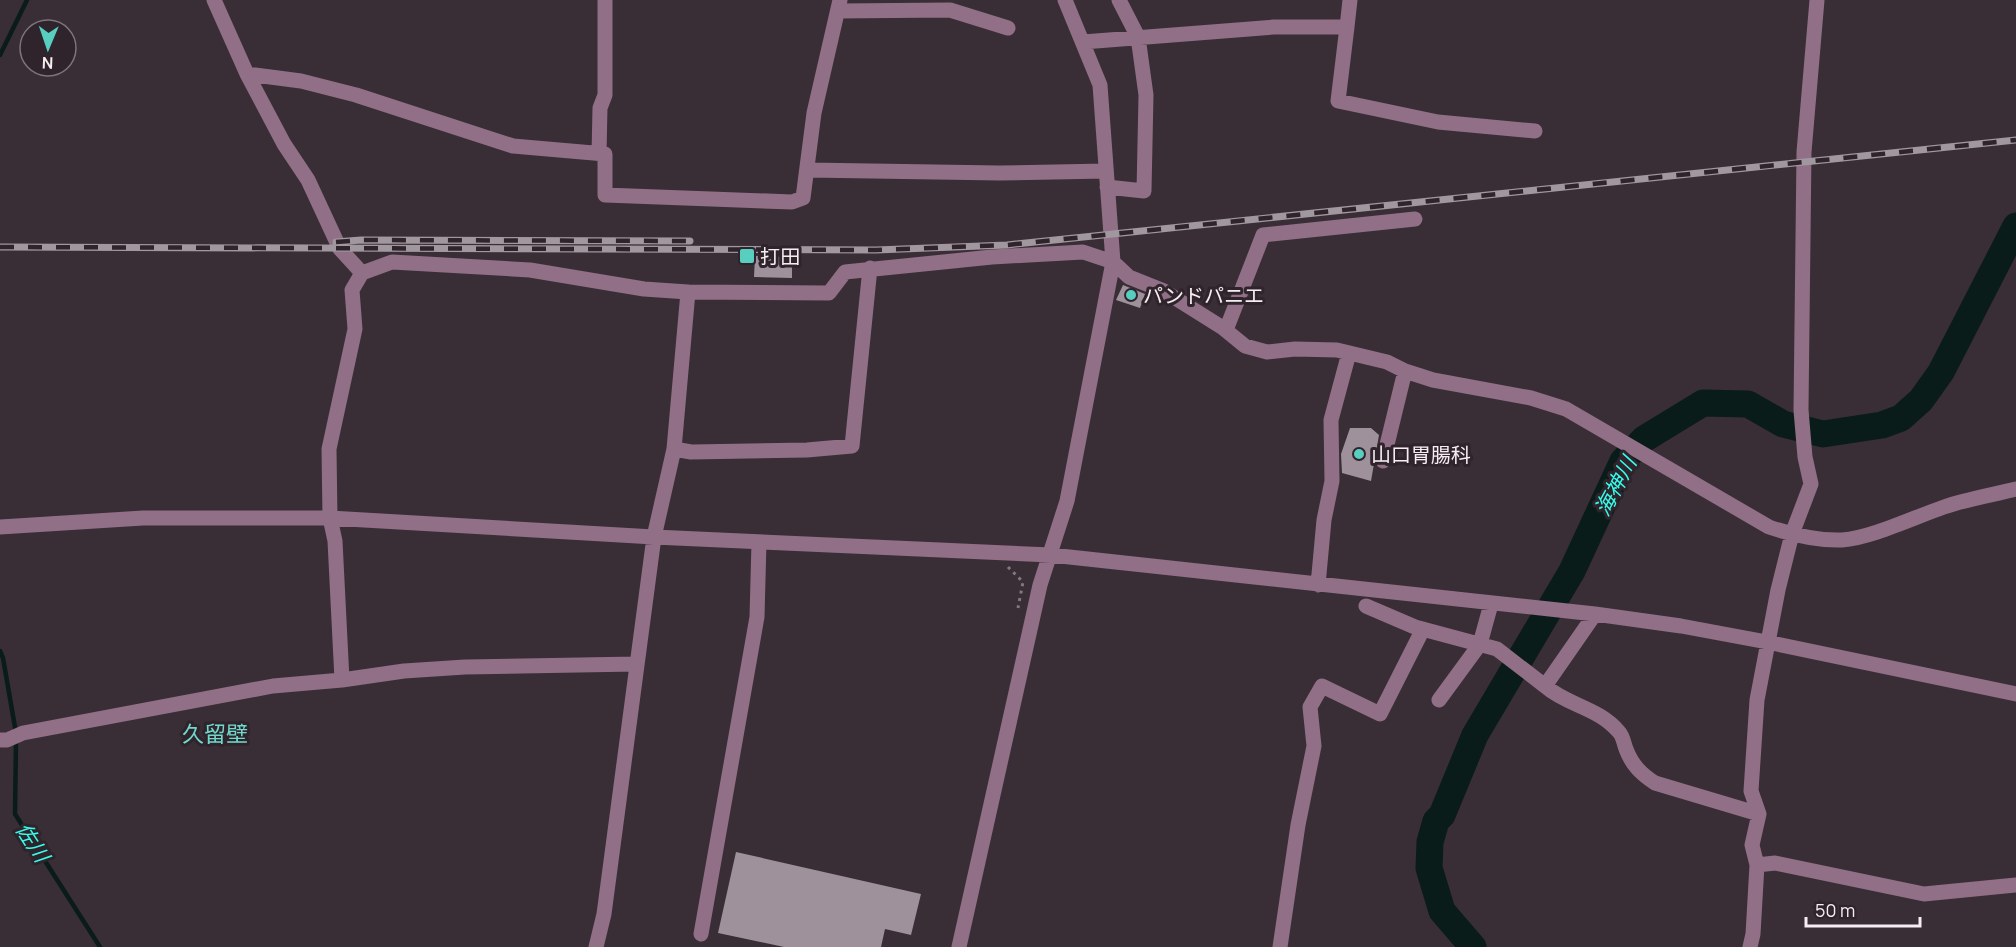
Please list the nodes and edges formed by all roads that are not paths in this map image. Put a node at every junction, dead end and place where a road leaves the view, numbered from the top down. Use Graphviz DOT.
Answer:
graph roads {
  1 [pos="213,0"];
  2 [pos="605,0"];
  3 [pos="1065,0"];
  4 [pos="1119,0"];
  5 [pos="1350,0"];
  6 [pos="1817,0"];
  7 [pos="839,5"];
  8 [pos="1347,27"];
  9 [pos="1008,28"];
  10 [pos="1138,37"];
  11 [pos="1083,42"];
  12 [pos="247,74"];
  13 [pos="1535,131"];
  14 [pos="599,154"];
  15 [pos="808,170"];
  16 [pos="1106,171"];
  17 [pos="1107,187"];
  18 [pos="1415,219"];
  19 [pos="1113,262"];
  20 [pos="870,268"];
  21 [pos="362,273"];
  22 [pos="688,292"];
  23 [pos="1226,330"];
  24 [pos="1349,353"];
  25 [pos="1405,371"];
  26 [pos="674,449"];
  27 [pos="1383,461"];
  28 [pos="2016,489"];
  29 [pos="330,518"];
  30 [pos="0,528"];
  31 [pos="1792,534"];
  32 [pos="654,537"];
  33 [pos="759,542"];
  34 [pos="1051,555"];
  35 [pos="1318,585"];
  36 [pos="1491,604"];
  37 [pos="1366,606"];
  38 [pos="1588,614"];
  39 [pos="1423,629"];
  40 [pos="1767,642"];
  41 [pos="1480,644"];
  42 [pos="636,664"];
  43 [pos="342,680"];
  44 [pos="1545,686"];
  45 [pos="2016,694"];
  46 [pos="1439,700"];
  47 [pos="4,740"];
  48 [pos="1760,814"];
  49 [pos="1757,865"];
  50 [pos="2016,885"];
  51 [pos="700,934"];
  52 [pos="596,947"];
  53 [pos="959,947"];
  54 [pos="1280,947"];
  55 [pos="1750,947"];
  1 -- 12 [label="street"];
  2 -- 14 [label="street"];
  3 -- 11 [label="street"];
  4 -- 10 [label="street"];
  5 -- 8 [label="street"];
  6 -- 31 [label="street"];
  7 -- 9 [label="street"];
  7 -- 15 [label="street"];
  8 -- 10 [label="street"];
  8 -- 13 [label="street"];
  10 -- 11 [label="street"];
  10 -- 17 [label="street"];
  11 -- 16 [label="street"];
  12 -- 14 [label="street"];
  12 -- 21 [label="street"];
  14 -- 15 [label="street"];
  15 -- 16 [label="street"];
  16 -- 17 [label="street"];
  17 -- 19 [label="street"];
  18 -- 23 [label="street"];
  19 -- 20 [label="street"];
  19 -- 23 [label="street"];
  19 -- 34 [label="street"];
  20 -- 22 [label="street"];
  20 -- 26 [label="street"];
  21 -- 22 [label="street"];
  21 -- 29 [label="street"];
  22 -- 26 [label="street"];
  23 -- 24 [label="street"];
  24 -- 25 [label="street"];
  24 -- 35 [label="street"];
  25 -- 27 [label="street"];
  25 -- 31 [label="street"];
  26 -- 32 [label="street"];
  28 -- 31 [label="street"];
  29 -- 30 [label="street"];
  29 -- 32 [label="street"];
  29 -- 43 [label="street"];
  31 -- 40 [label="street"];
  32 -- 33 [label="street"];
  32 -- 42 [label="street"];
  33 -- 34 [label="street"];
  33 -- 51 [label="street"];
  34 -- 35 [label="street"];
  34 -- 53 [label="street"];
  35 -- 36 [label="street"];
  36 -- 38 [label="street"];
  36 -- 41 [label="street"];
  37 -- 39 [label="street"];
  38 -- 40 [label="street"];
  38 -- 44 [label="street"];
  39 -- 41 [label="street"];
  39 -- 54 [label="street"];
  40 -- 45 [label="street"];
  40 -- 48 [label="street"];
  41 -- 44 [label="street"];
  41 -- 46 [label="street"];
  42 -- 43 [label="street"];
  42 -- 52 [label="street"];
  43 -- 47 [label="street"];
  44 -- 48 [label="street"];
  48 -- 49 [label="street"];
  49 -- 50 [label="street"];
  49 -- 55 [label="street"];
}
